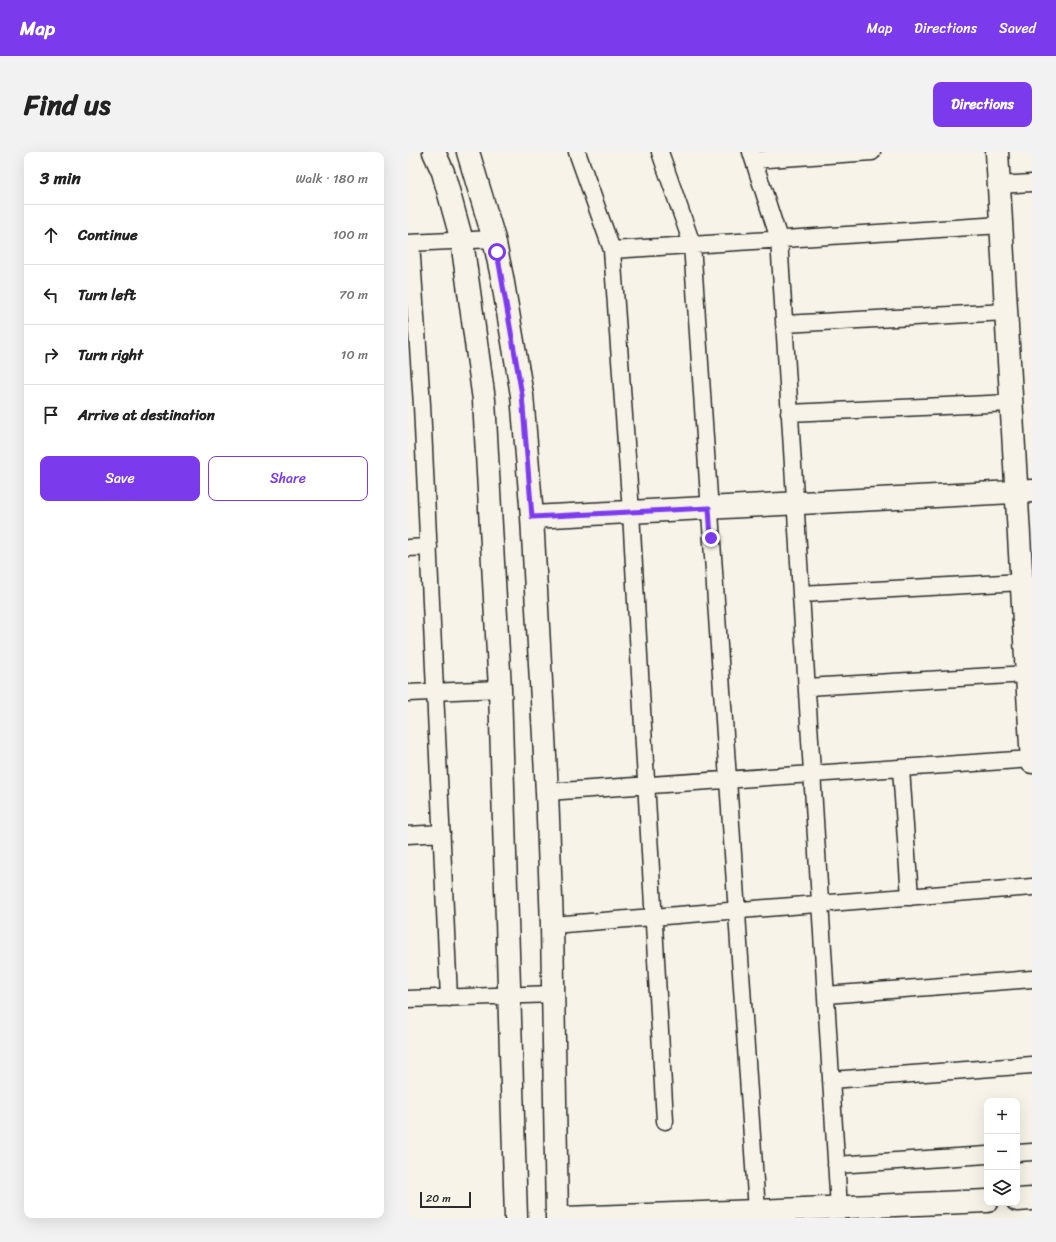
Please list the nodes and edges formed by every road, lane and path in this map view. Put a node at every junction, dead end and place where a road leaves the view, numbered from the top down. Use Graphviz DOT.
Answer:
graph roads {
  1 [pos="434,152"];
  2 [pos="468,152"];
  3 [pos="577,152"];
  4 [pos="660,152"];
  5 [pos="872,152"];
  6 [pos="997,152"];
  7 [pos="752,156"];
  8 [pos="1032,183"];
  9 [pos="999,185"];
  10 [pos="1001,225"];
  11 [pos="494,239"];
  12 [pos="778,239"];
  13 [pos="462,241"];
  14 [pos="410,243"];
  15 [pos="692,244"];
  16 [pos="612,250"];
  17 [pos="1006,312"];
  18 [pos="784,324"];
  19 [pos="1011,403"];
  20 [pos="415,405"];
  21 [pos="789,413"];
  22 [pos="1024,492"];
  23 [pos="795,504"];
  24 [pos="709,508"];
  25 [pos="631,512"];
  26 [pos="532,517"];
  27 [pos="429,547"];
  28 [pos="408,548"];
  29 [pos="1022,582"];
  30 [pos="801,594"];
  31 [pos="1027,674"];
  32 [pos="806,687"];
  33 [pos="500,689"];
  34 [pos="435,692"];
  35 [pos="408,693"];
  36 [pos="1031,715"];
  37 [pos="1032,761"];
  38 [pos="901,768"];
  39 [pos="812,774"];
  40 [pos="727,780"];
  41 [pos="646,786"];
  42 [pos="547,792"];
  43 [pos="442,834"];
  44 [pos="408,836"];
  45 [pos="1032,887"];
  46 [pos="910,897"];
  47 [pos="820,904"];
  48 [pos="736,911"];
  49 [pos="653,917"];
  50 [pos="552,925"];
  51 [pos="1032,979"];
  52 [pos="554,994"];
  53 [pos="826,995"];
  54 [pos="509,996"];
  55 [pos="449,998"];
  56 [pos="408,999"];
  57 [pos="1032,1065"];
  58 [pos="831,1080"];
  59 [pos="665,1121"];
  60 [pos="1032,1152"];
  61 [pos="1020,1153"];
  62 [pos="984,1155"];
  63 [pos="836,1165"];
  64 [pos="1032,1199"];
  65 [pos="1020,1200"];
  66 [pos="984,1201"];
  67 [pos="826,1211"];
  68 [pos="757,1212"];
  69 [pos="516,1218"];
  70 [pos="557,1218"];
  71 [pos="565,1218"];
  1 -- 13 [label="street"];
  2 -- 11 [label="street"];
  3 -- 16 [label="street"];
  4 -- 15 [label="street"];
  5 -- 7 [label="street"];
  6 -- 9 [label="street"];
  7 -- 12 [label="street"];
  8 -- 9 [label="street"];
  9 -- 10 [label="street"];
  10 -- 12 [label="street"];
  10 -- 17 [label="street"];
  11 -- 13 [label="street"];
  11 -- 26 [label="street"];
  12 -- 15 [label="street"];
  12 -- 18 [label="street"];
  13 -- 14 [label="street"];
  13 -- 33 [label="street"];
  14 -- 20 [label="street"];
  15 -- 16 [label="street"];
  15 -- 24 [label="street"];
  16 -- 25 [label="street"];
  17 -- 18 [label="street"];
  17 -- 19 [label="street"];
  18 -- 21 [label="street"];
  19 -- 21 [label="street"];
  19 -- 22 [label="street"];
  20 -- 27 [label="street"];
  21 -- 23 [label="street"];
  22 -- 23 [label="street"];
  22 -- 29 [label="street"];
  23 -- 24 [label="street"];
  23 -- 30 [label="street"];
  24 -- 25 [label="street"];
  24 -- 40 [label="street"];
  25 -- 26 [label="street"];
  25 -- 41 [label="street"];
  26 -- 42 [label="street"];
  27 -- 28 [label="street"];
  27 -- 34 [label="street"];
  29 -- 30 [label="street"];
  29 -- 31 [label="street"];
  30 -- 32 [label="street"];
  31 -- 32 [label="street"];
  31 -- 36 [label="street"];
  32 -- 39 [label="street"];
  33 -- 34 [label="street"];
  33 -- 54 [label="street"];
  34 -- 35 [label="street"];
  34 -- 43 [label="street"];
  36 -- 37 [label="street"];
  37 -- 38 [label="street"];
  38 -- 39 [label="street"];
  38 -- 46 [label="street"];
  39 -- 40 [label="street"];
  39 -- 47 [label="street"];
  40 -- 41 [label="street"];
  40 -- 48 [label="street"];
  41 -- 42 [label="street"];
  41 -- 49 [label="street"];
  42 -- 50 [label="street"];
  43 -- 44 [label="street"];
  43 -- 55 [label="street"];
  45 -- 46 [label="street"];
  46 -- 47 [label="street"];
  47 -- 48 [label="street"];
  47 -- 53 [label="street"];
  48 -- 49 [label="street"];
  48 -- 68 [label="street"];
  49 -- 50 [label="street"];
  49 -- 59 [label="street"];
  50 -- 52 [label="street"];
  51 -- 53 [label="street"];
  52 -- 54 [label="street"];
  52 -- 70 [label="street"];
  53 -- 58 [label="street"];
  54 -- 55 [label="street"];
  54 -- 69 [label="street"];
  55 -- 56 [label="street"];
  57 -- 58 [label="street"];
  58 -- 63 [label="street"];
  60 -- 61 [label="street"];
  62 -- 63 [label="street"];
  63 -- 67 [label="street"];
  64 -- 65 [label="street"];
  66 -- 67 [label="street"];
  67 -- 68 [label="street"];
  68 -- 71 [label="street"];
}
